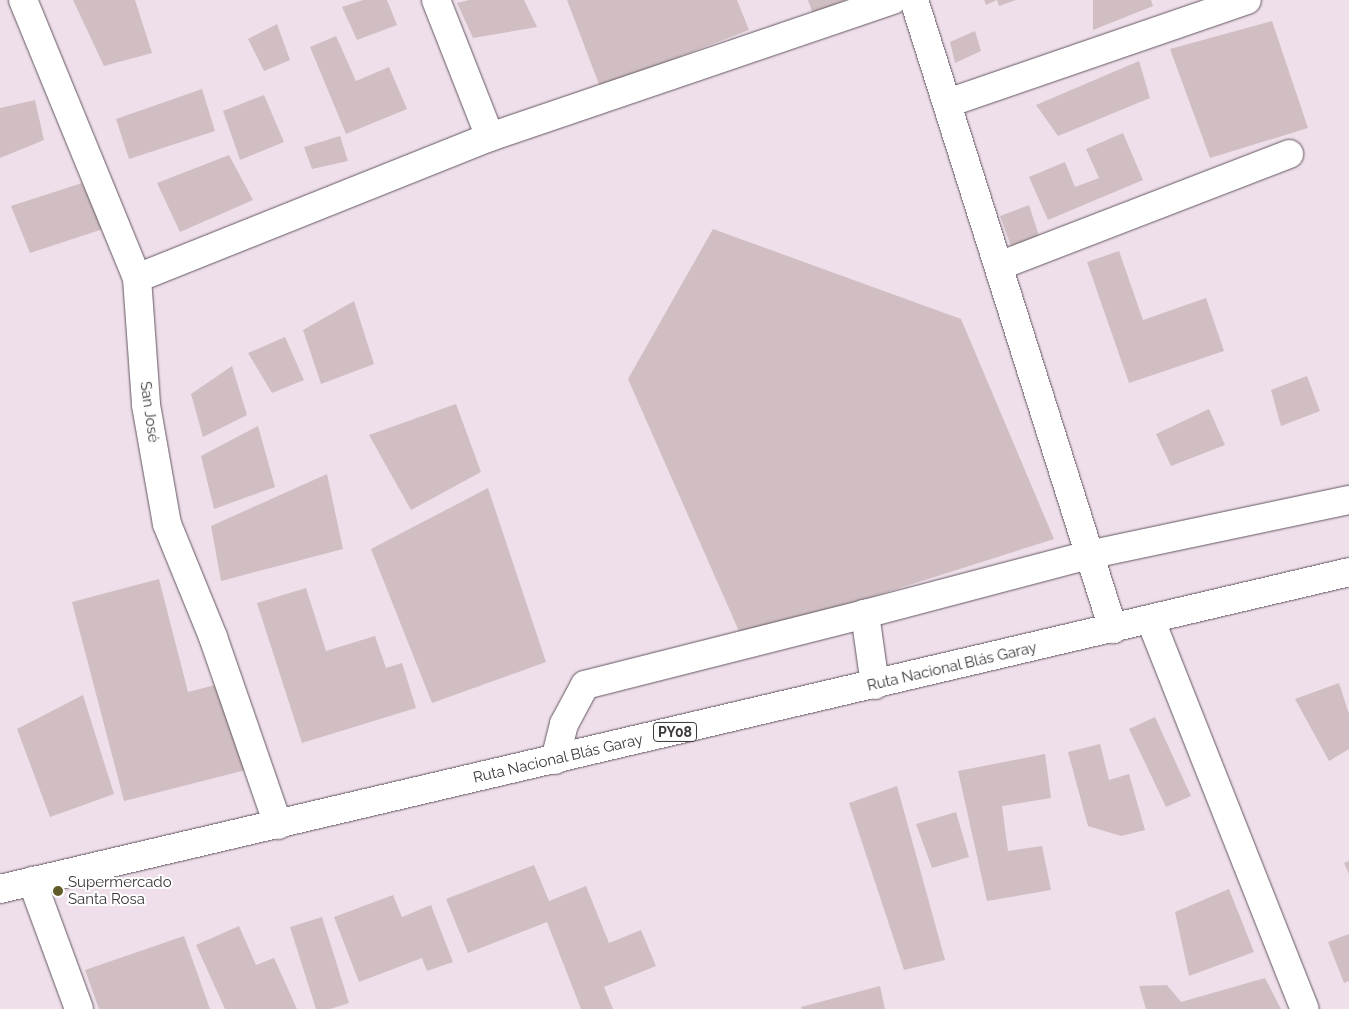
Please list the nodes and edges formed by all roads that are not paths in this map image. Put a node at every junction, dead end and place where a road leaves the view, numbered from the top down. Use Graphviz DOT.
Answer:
graph roads {
  1 [pos="23,0"];
  2 [pos="436,0"];
  3 [pos="893,0"];
  4 [pos="914,0"];
  5 [pos="1247,0"];
  6 [pos="948,103"];
  7 [pos="490,137"];
  8 [pos="1289,154"];
  9 [pos="999,266"];
  10 [pos="137,278"];
  11 [pos="1349,500"];
  12 [pos="1088,555"];
  13 [pos="1349,572"];
  14 [pos="865,614"];
  15 [pos="1151,621"];
  16 [pos="1114,629"];
  17 [pos="875,685"];
  18 [pos="555,760"];
  19 [pos="278,825"];
  20 [pos="32,881"];
  21 [pos="0,889"];
  22 [pos="79,1009"];
  23 [pos="1305,1009"];
  1 -- 10 [label="main road, San José"];
  2 -- 7 [label="main road"];
  3 -- 7 [label="main road"];
  4 -- 6 [label="main road"];
  5 -- 6 [label="main road"];
  6 -- 9 [label="main road"];
  7 -- 10 [label="main road"];
  8 -- 9 [label="main road"];
  9 -- 12 [label="main road"];
  10 -- 19 [label="main road, San José"];
  11 -- 12 [label="main road"];
  12 -- 14 [label="main road"];
  12 -- 16 [label="main road"];
  13 -- 15 [label="main road, Ruta Nacional Blás Garay / PY08"];
  14 -- 17 [label="main road"];
  14 -- 18 [label="main road"];
  15 -- 16 [label="main road, Ruta Nacional Blás Garay / PY08"];
  15 -- 23 [label="main road"];
  16 -- 17 [label="main road, Ruta Nacional Blás Garay / PY08"];
  17 -- 18 [label="main road, Ruta Nacional Blás Garay / PY08"];
  18 -- 19 [label="main road, Ruta Nacional Blás Garay / PY08"];
  19 -- 20 [label="main road, Ruta Nacional Blás Garay / PY08"];
  20 -- 21 [label="main road, Ruta Nacional Blás Garay / PY08"];
  20 -- 22 [label="main road"];
}
